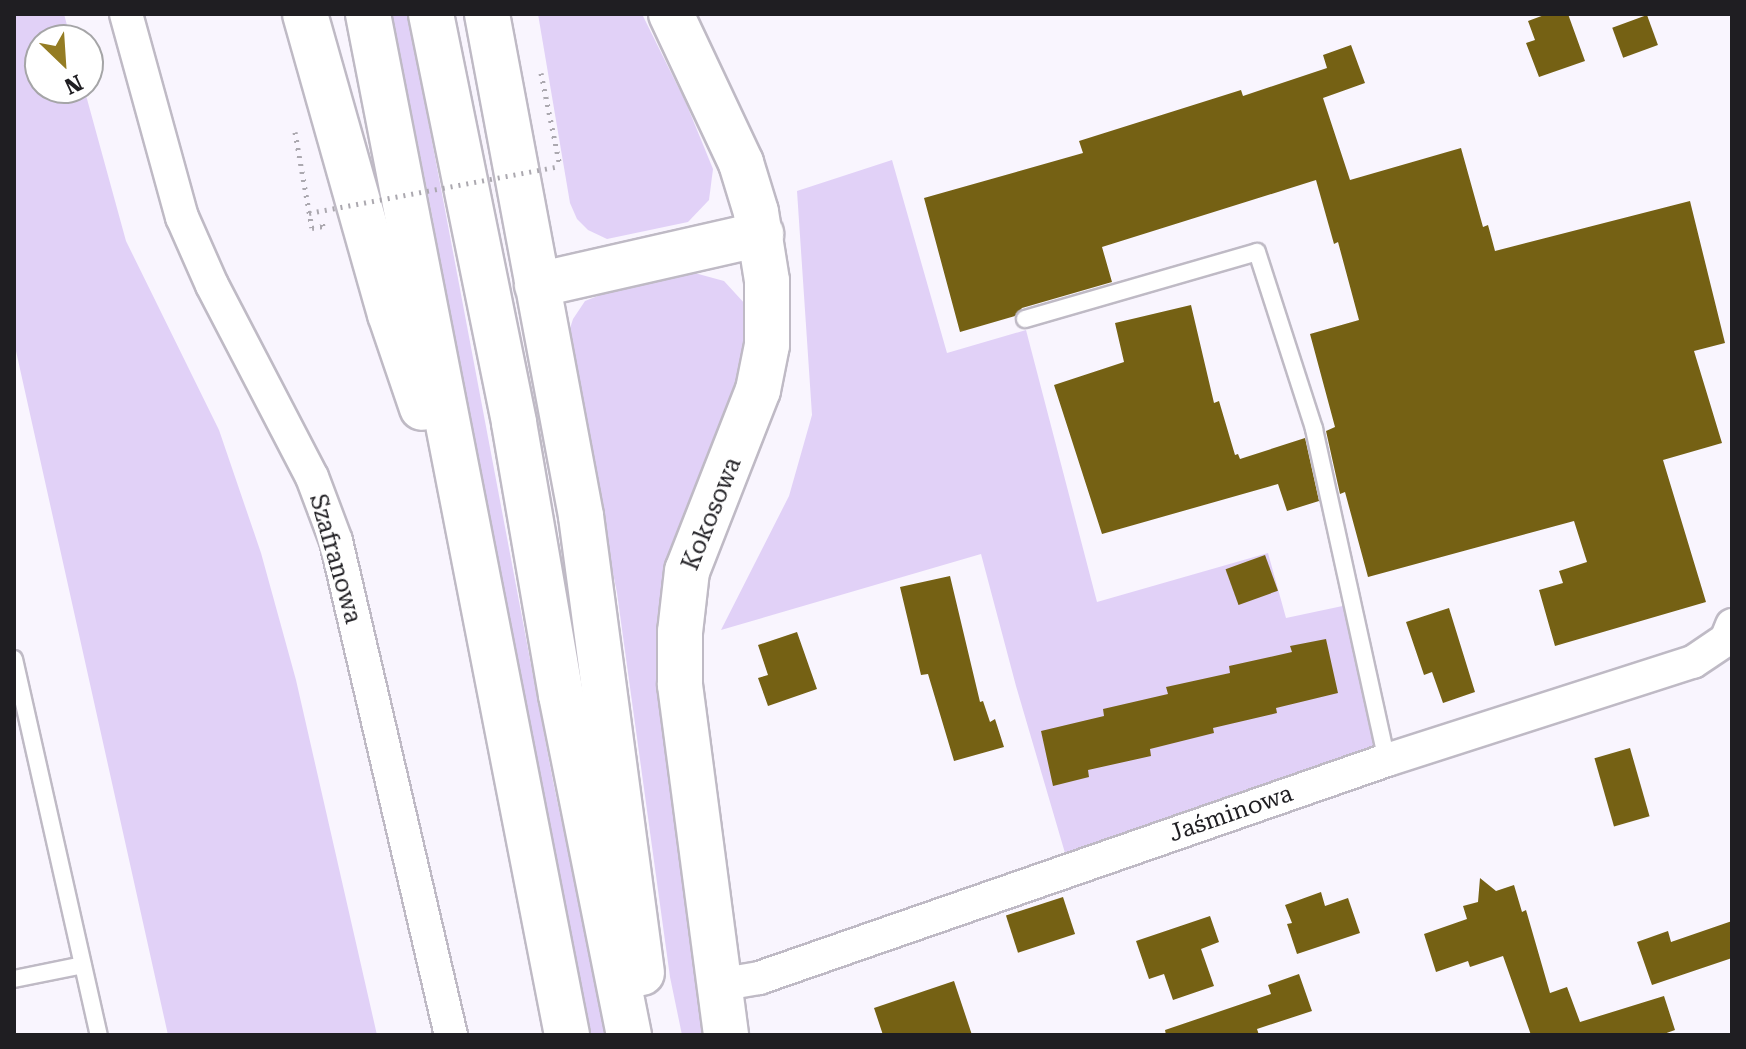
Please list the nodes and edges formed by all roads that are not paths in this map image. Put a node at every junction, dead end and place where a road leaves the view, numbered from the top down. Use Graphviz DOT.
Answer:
graph roads {
  1 [pos="126,14"];
  2 [pos="305,14"];
  3 [pos="368,14"];
  4 [pos="431,14"];
  5 [pos="487,14"];
  6 [pos="671,14"];
  7 [pos="761,234"];
  8 [pos="537,285"];
  9 [pos="1025,319"];
  10 [pos="475,566"];
  11 [pos="1732,625"];
  12 [pos="14,659"];
  13 [pos="1387,760"];
  14 [pos="83,965"];
  15 [pos="14,979"];
  16 [pos="718,985"];
  17 [pos="99,1035"];
  18 [pos="451,1035"];
  19 [pos="567,1035"];
  20 [pos="629,1035"];
  21 [pos="647,1035"];
  22 [pos="726,1035"];
  1 -- 18 [label="street, Szafranowa"];
  2 -- 10 [label="main road"];
  3 -- 10 [label="main road"];
  4 -- 20 [label="main road"];
  5 -- 8 [label="main road"];
  6 -- 7 [label="main road, Kokosowa"];
  7 -- 8 [label="main road"];
  7 -- 16 [label="main road, Kokosowa"];
  8 -- 21 [label="main road"];
  9 -- 13 [label="lane"];
  10 -- 19 [label="main road"];
  11 -- 13 [label="street, Jaśminowa"];
  12 -- 14 [label="lane"];
  13 -- 16 [label="street, Jaśminowa"];
  14 -- 15 [label="lane"];
  14 -- 17 [label="lane"];
  16 -- 22 [label="main road, Kokosowa"];
}
